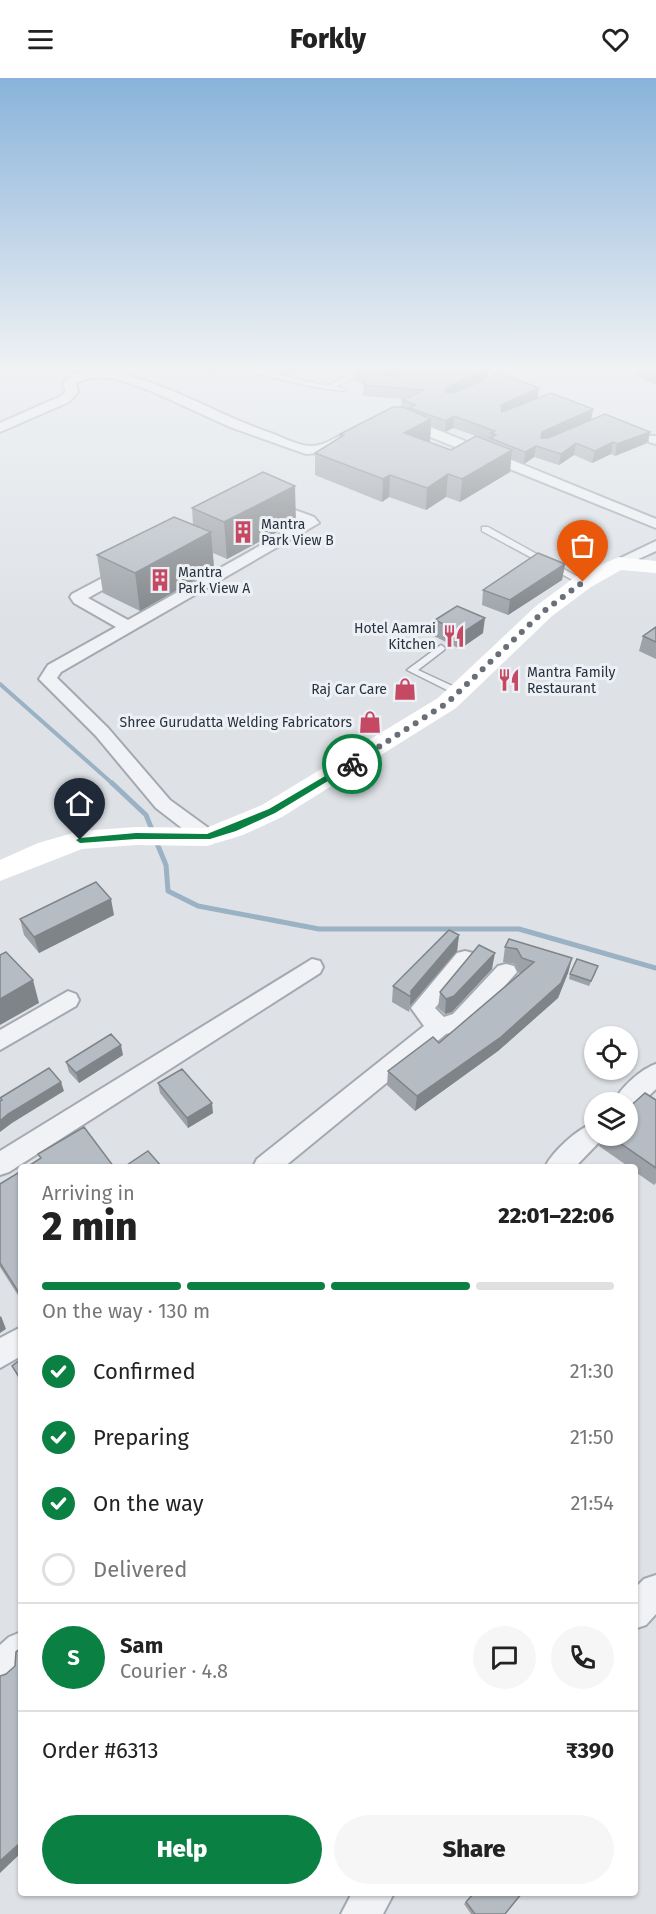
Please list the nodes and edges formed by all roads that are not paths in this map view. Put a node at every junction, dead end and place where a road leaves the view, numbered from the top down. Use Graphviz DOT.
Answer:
graph roads {
  1 [pos="484,454"];
  2 [pos="276,507"];
  3 [pos="656,524"];
  4 [pos="485,529"];
  5 [pos="656,545"];
  6 [pos="210,559"];
  7 [pos="618,563"];
  8 [pos="139,565"];
  9 [pos="656,567"];
  10 [pos="231,568"];
  11 [pos="583,582"];
  12 [pos="128,627"];
  13 [pos="441,648"];
  14 [pos="458,692"];
  15 [pos="197,837"];
  16 [pos="0,871"];
  17 [pos="465,959"];
  18 [pos="312,967"];
  19 [pos="506,972"];
  20 [pos="68,1000"];
  21 [pos="439,1027"];
  22 [pos="0,1041"];
  23 [pos="656,1074"];
  24 [pos="637,1092"];
  25 [pos="584,1142"];
  26 [pos="0,1164"];
  27 [pos="270,1164"];
  28 [pos="561,1164"];
  29 [pos="18,1342"];
  30 [pos="0,1354"];
  31 [pos="656,1591"];
  32 [pos="638,1609"];
  33 [pos="18,1652"];
  34 [pos="0,1668"];
  35 [pos="373,1896"];
  36 [pos="360,1914"];
  1 -- 3 [label="street"];
  2 -- 10 [label="street"];
  4 -- 11 [label="lane"];
  5 -- 7 [label="street"];
  6 -- 10 [label="street"];
  7 -- 9 [label="street"];
  7 -- 11 [label="street"];
  8 -- 12 [label="street"];
  10 -- 12 [label="street"];
  11 -- 14 [label="street"];
  12 -- 15 [label="street"];
  13 -- 14 [label="lane"];
  14 -- 15 [label="street"];
  15 -- 16 [label="street"];
  17 -- 21 [label="street"];
  18 -- 26 [label="street"];
  19 -- 21 [label="street"];
  20 -- 22 [label="street"];
  21 -- 27 [label="street"];
  23 -- 24 [label="street"];
  25 -- 28 [label="street"];
  29 -- 30 [label="street"];
  31 -- 32 [label="street"];
  33 -- 34 [label="street"];
  35 -- 36 [label="street"];
}
